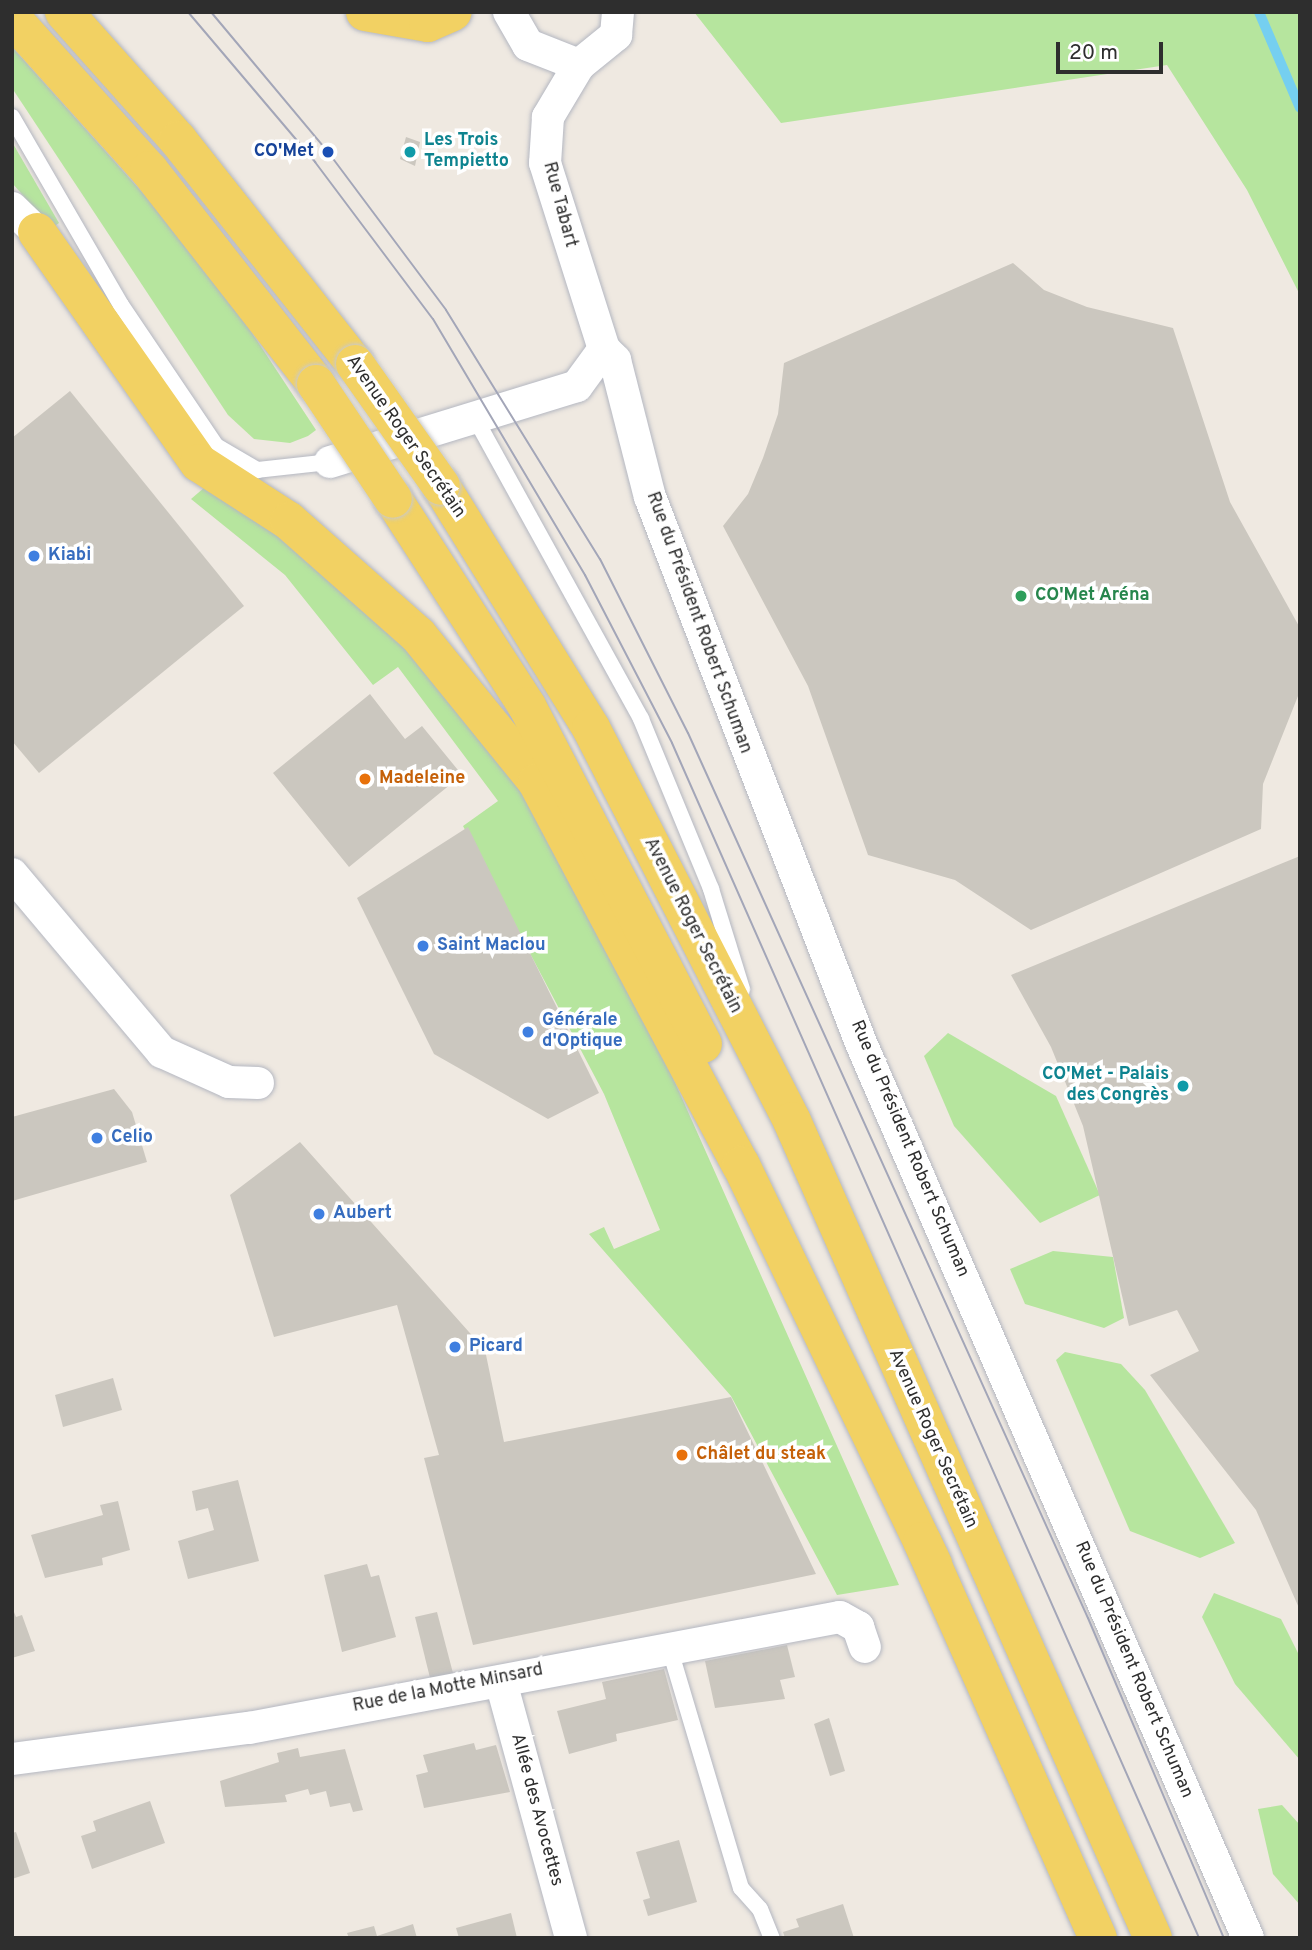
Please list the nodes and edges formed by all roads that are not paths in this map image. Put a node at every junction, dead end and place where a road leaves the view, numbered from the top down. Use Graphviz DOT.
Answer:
graph roads {
  1 [pos="64,12"];
  2 [pos="365,12"];
  3 [pos="453,12"];
  4 [pos="509,12"];
  5 [pos="618,12"];
  6 [pos="12,18"];
  7 [pos="579,65"];
  8 [pos="12,117"];
  9 [pos="25,220"];
  10 [pos="78,232"];
  11 [pos="604,349"];
  12 [pos="475,418"];
  13 [pos="330,462"];
  14 [pos="12,874"];
  15 [pos="770,1078"];
  16 [pos="258,1083"];
  17 [pos="933,1564"];
  18 [pos="866,1647"];
  19 [pos="670,1650"];
  20 [pos="501,1682"];
  21 [pos="12,1759"];
  22 [pos="571,1938"];
  23 [pos="772,1938"];
  24 [pos="1098,1938"];
  25 [pos="1153,1938"];
  26 [pos="1248,1938"];
  1 -- 15 [label="main road, Avenue Roger Secrétain, bridge"];
  2 -- 3 [label="main road"];
  4 -- 7 [label="street"];
  5 -- 7 [label="street, Rue Tabart"];
  6 -- 17 [label="main road, bridge"];
  7 -- 11 [label="street, Rue Tabart"];
  8 -- 10 [label="lane"];
  9 -- 10 [label="lane"];
  9 -- 17 [label="main road"];
  10 -- 13 [label="lane"];
  11 -- 12 [label="street"];
  11 -- 26 [label="street, Rue du Président Robert Schuman"];
  12 -- 13 [label="street"];
  12 -- 15 [label="lane"];
  14 -- 16 [label="street"];
  15 -- 25 [label="main road, Avenue Roger Secrétain"];
  17 -- 24 [label="main road"];
  18 -- 19 [label="street, Rue de la Motte Minsard"];
  19 -- 20 [label="street, Rue de la Motte Minsard"];
  19 -- 23 [label="lane"];
  20 -- 21 [label="street, Rue de la Motte Minsard"];
  20 -- 22 [label="street, Allée des Avocettes"];
}
